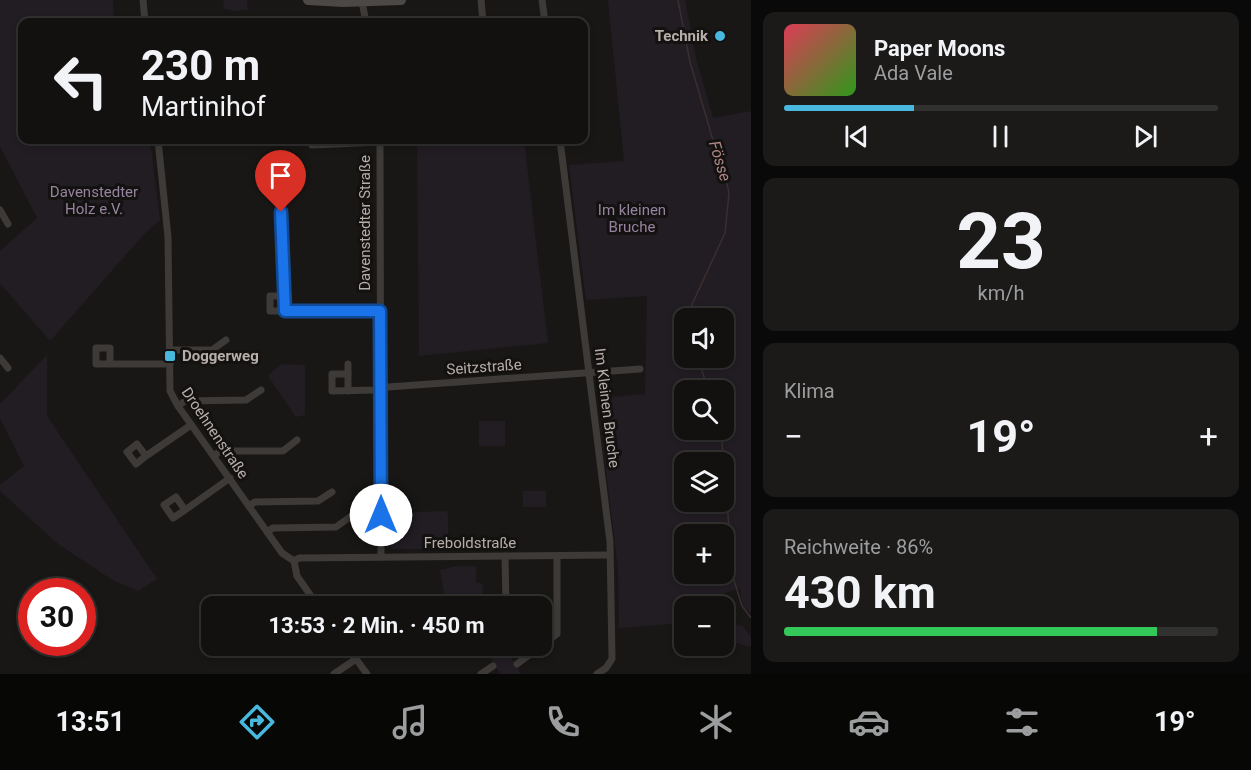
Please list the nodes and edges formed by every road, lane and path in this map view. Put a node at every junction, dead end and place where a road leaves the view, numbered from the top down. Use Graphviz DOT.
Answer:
graph roads {
  1 [pos="143,0"];
  2 [pos="308,0"];
  3 [pos="400,0"];
  4 [pos="481,0"];
  5 [pos="542,0"];
  6 [pos="360,1"];
  7 [pos="145,18"];
  8 [pos="365,18"];
  9 [pos="483,18"];
  10 [pos="544,18"];
  11 [pos="158,144"];
  12 [pos="329,144"];
  13 [pos="380,144"];
  14 [pos="560,144"];
  15 [pos="312,145"];
  16 [pos="276,190"];
  17 [pos="0,210"];
  18 [pos="8,224"];
  19 [pos="285,296"];
  20 [pos="285,311"];
  21 [pos="380,311"];
  22 [pos="226,340"];
  23 [pos="170,350"];
  24 [pos="0,358"];
  25 [pos="110,364"];
  26 [pos="170,364"];
  27 [pos="348,364"];
  28 [pos="8,368"];
  29 [pos="640,369"];
  30 [pos="589,373"];
  31 [pos="348,374"];
  32 [pos="380,389"];
  33 [pos="261,390"];
  34 [pos="348,391"];
  35 [pos="178,406"];
  36 [pos="191,425"];
  37 [pos="297,440"];
  38 [pos="146,456"];
  39 [pos="214,456"];
  40 [pos="230,478"];
  41 [pos="332,492"];
  42 [pos="249,506"];
  43 [pos="185,510"];
  44 [pos="350,517"];
  45 [pos="267,532"];
  46 [pos="610,555"];
  47 [pos="505,556"];
  48 [pos="557,556"];
  49 [pos="381,557"];
  50 [pos="294,561"];
  51 [pos="311,596"];
  52 [pos="506,596"];
  53 [pos="354,656"];
  54 [pos="356,659"];
  55 [pos="517,664"];
  56 [pos="493,666"];
  57 [pos="334,674"];
  58 [pos="367,674"];
  59 [pos="481,674"];
  60 [pos="597,674"];
  1 -- 7 [label="street"];
  2 -- 6 [label="street"];
  3 -- 6 [label="street"];
  4 -- 9 [label="street"];
  5 -- 10 [label="street"];
  6 -- 8 [label="street"];
  11 -- 23 [label="street, Droehnenstraße"];
  12 -- 15 [label="street, Davenstedter Straße"];
  13 -- 21 [label="street, Davenstedter Straße"];
  14 -- 30 [label="street, Im Kleinen Bruche"];
  16 -- 19 [label="street"];
  17 -- 18 [label="street"];
  19 -- 20 [label="street"];
  19 -- 20 [label="street"];
  20 -- 21 [label="street"];
  21 -- 32 [label="street, Davenstedter Straße"];
  22 -- 23 [label="street"];
  23 -- 26 [label="street, Droehnenstraße"];
  24 -- 28 [label="street"];
  25 -- 26 [label="street"];
  26 -- 35 [label="street, Droehnenstraße"];
  27 -- 31 [label="street"];
  29 -- 30 [label="street, Seitzstraße"];
  30 -- 32 [label="street, Seitzstraße"];
  30 -- 46 [label="street, Im Kleinen Bruche"];
  31 -- 34 [label="street"];
  31 -- 34 [label="street"];
  32 -- 34 [label="street, Seitzstraße"];
  32 -- 49 [label="street, Davenstedter Straße"];
  33 -- 35 [label="street"];
  35 -- 36 [label="street, Droehnenstraße"];
  36 -- 38 [label="street"];
  36 -- 39 [label="street, Droehnenstraße"];
  37 -- 39 [label="street"];
  39 -- 40 [label="street, Droehnenstraße"];
  40 -- 42 [label="street, Droehnenstraße"];
  40 -- 43 [label="street"];
  41 -- 42 [label="street"];
  42 -- 45 [label="street, Droehnenstraße"];
  44 -- 45 [label="street"];
  45 -- 50 [label="street, Droehnenstraße"];
  46 -- 48 [label="street, Freboldstraße"];
  46 -- 60 [label="street, Im Kleinen Bruche"];
  47 -- 48 [label="street, Freboldstraße"];
  47 -- 49 [label="street, Freboldstraße"];
  47 -- 52 [label="street"];
  48 -- 55 [label="street"];
  49 -- 50 [label="street, Freboldstraße"];
  50 -- 51 [label="street, Droehnenstraße"];
  53 -- 54 [label="street"];
  54 -- 57 [label="street"];
  54 -- 58 [label="street"];
  56 -- 59 [label="street"];
}
